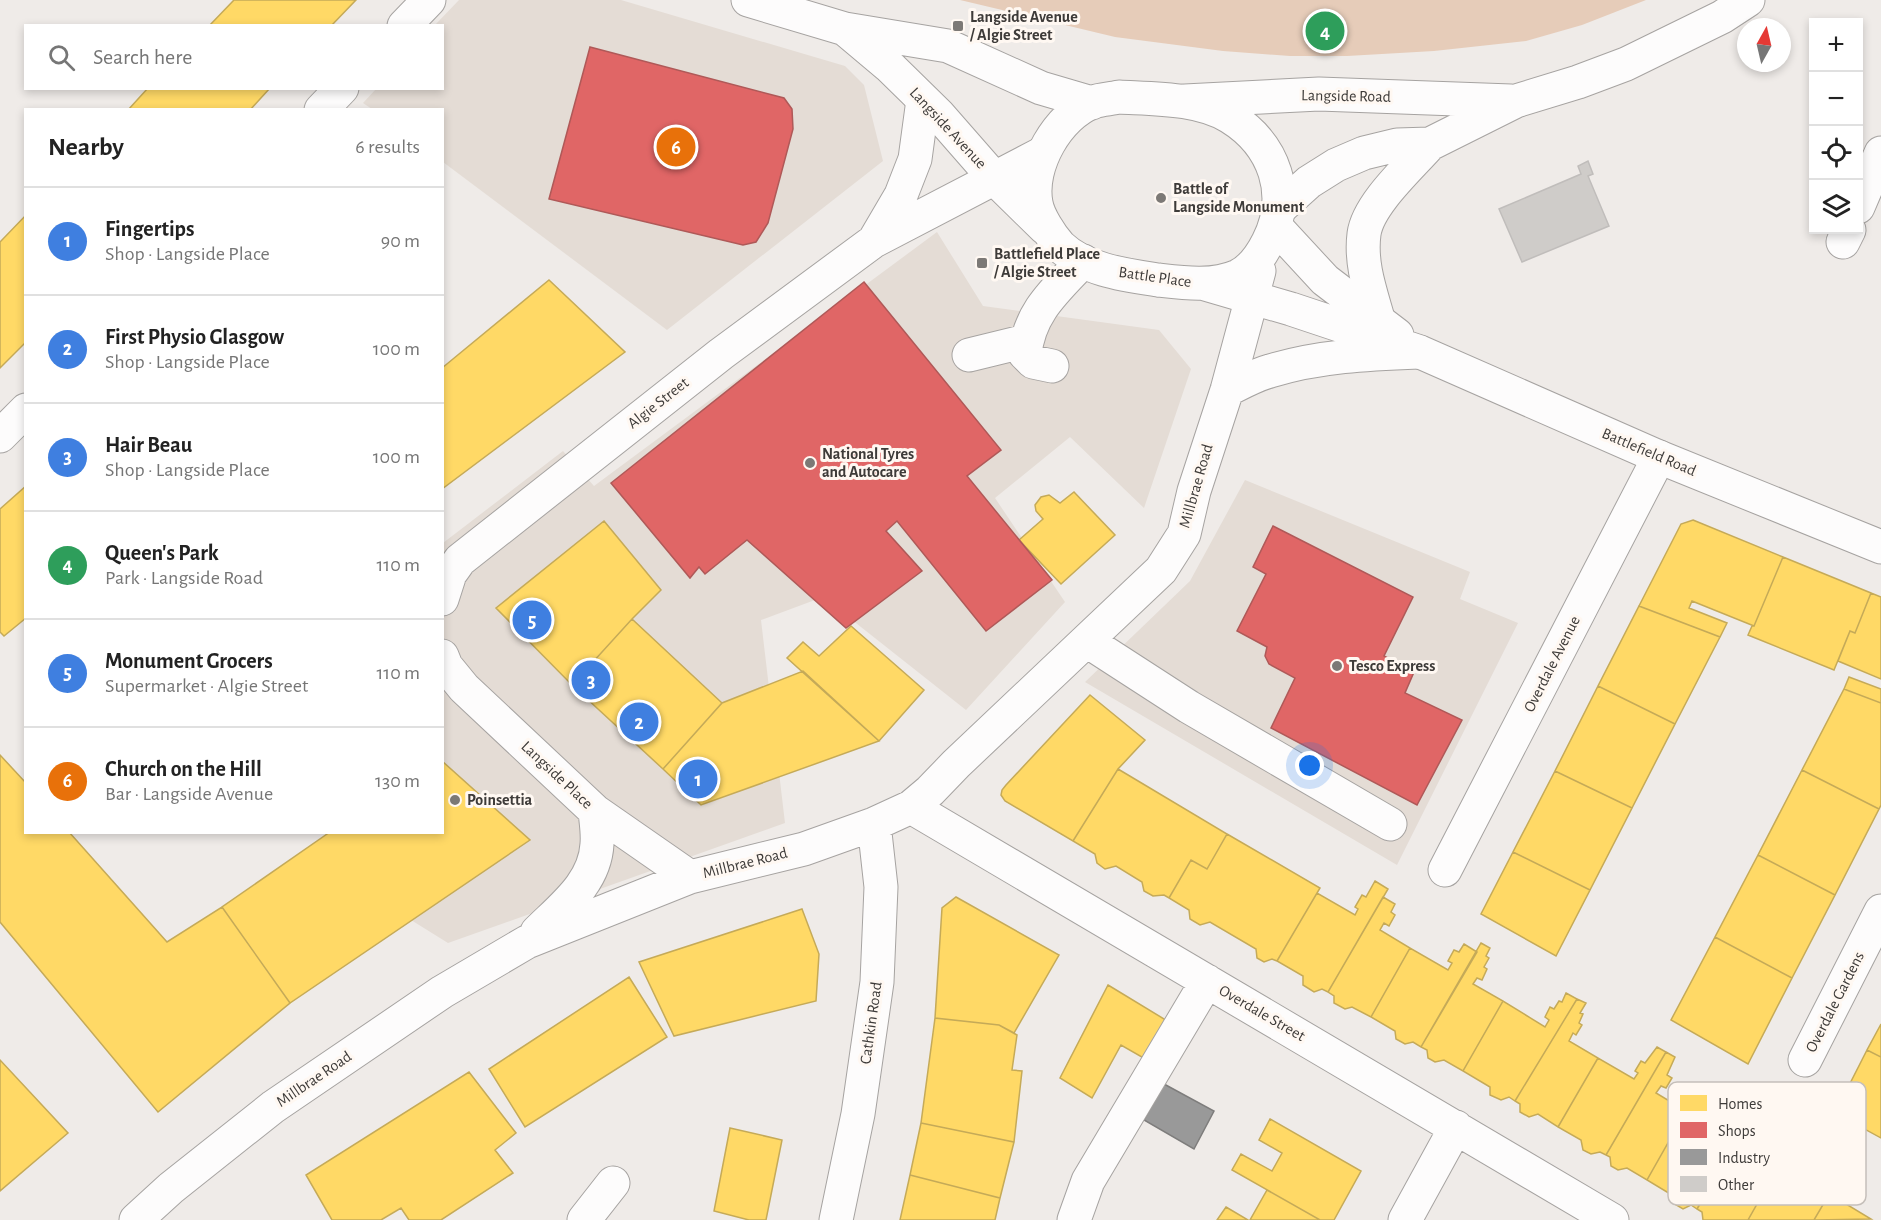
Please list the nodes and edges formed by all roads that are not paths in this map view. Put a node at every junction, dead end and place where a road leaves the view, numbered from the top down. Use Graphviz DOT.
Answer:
graph roads {
  1 [pos="429,0"];
  2 [pos="748,0"];
  3 [pos="1748,0"];
  4 [pos="406,24"];
  5 [pos="844,29"];
  6 [pos="340,90"];
  7 [pos="922,100"];
  8 [pos="1176,101"];
  9 [pos="1516,101"];
  10 [pos="1092,102"];
  11 [pos="323,108"];
  12 [pos="1430,144"];
  13 [pos="1043,153"];
  14 [pos="1881,153"];
  15 [pos="995,179"];
  16 [pos="1863,195"];
  17 [pos="1275,224"];
  18 [pos="1049,232"];
  19 [pos="874,241"];
  20 [pos="1083,261"];
  21 [pos="1205,284"];
  22 [pos="1251,297"];
  23 [pos="1379,322"];
  24 [pos="1026,341"];
  25 [pos="1420,352"];
  26 [pos="969,355"];
  27 [pos="1052,366"];
  28 [pos="1227,390"];
  29 [pos="24,412"];
  30 [pos="0,436"];
  31 [pos="1659,457"];
  32 [pos="1881,546"];
  33 [pos="445,583"];
  34 [pos="1087,641"];
  35 [pos="444,661"];
  36 [pos="911,807"];
  37 [pos="595,811"];
  38 [pos="874,824"];
  39 [pos="1390,824"];
  40 [pos="1445,870"];
  41 [pos="690,877"];
  42 [pos="1881,911"];
  43 [pos="527,942"];
  44 [pos="1207,981"];
  45 [pos="1805,1060"];
  46 [pos="1456,1127"];
  47 [pos="613,1183"];
  48 [pos="136,1220"];
  49 [pos="584,1220"];
  50 [pos="836,1220"];
  51 [pos="1074,1220"];
  52 [pos="1406,1220"];
  53 [pos="1612,1220"];
  1 -- 4 [label="street"];
  2 -- 5 [label="street, Langside Avenue"];
  3 -- 9 [label="street, Langside Road"];
  5 -- 7 [label="street, Langside Avenue"];
  5 -- 10 [label="street, Langside Avenue"];
  6 -- 11 [label="street"];
  7 -- 15 [label="street, Langside Avenue"];
  7 -- 19 [label="street, Algie Street"];
  8 -- 9 [label="street, Langside Road"];
  8 -- 10 [label="street, Battle Place"];
  8 -- 17 [label="street, Battle Place"];
  9 -- 12 [label="street, Langside Road"];
  10 -- 13 [label="street, Battle Place"];
  12 -- 17 [label="street, Langside Road"];
  12 -- 23 [label="street"];
  13 -- 15 [label="street, Algie Street"];
  13 -- 18 [label="street, Battle Place"];
  14 -- 16 [label="street"];
  15 -- 18 [label="street, Langside Avenue"];
  15 -- 19 [label="street, Algie Street"];
  17 -- 21 [label="street, Battle Place"];
  17 -- 22 [label="street, Millbrae Road"];
  17 -- 23 [label="street, Battlefield Road"];
  18 -- 20 [label="street, Battle Place"];
  19 -- 33 [label="street, Algie Street"];
  20 -- 21 [label="street, Battle Place"];
  20 -- 24 [label="street"];
  21 -- 22 [label="street, Battlefield Road"];
  22 -- 25 [label="street, Battlefield Road"];
  22 -- 28 [label="street, Millbrae Road"];
  23 -- 25 [label="street, Battlefield Road"];
  24 -- 26 [label="street"];
  24 -- 27 [label="street"];
  25 -- 28 [label="street"];
  25 -- 31 [label="street, Battlefield Road"];
  28 -- 34 [label="street, Millbrae Road"];
  29 -- 30 [label="street"];
  31 -- 32 [label="street, Battlefield Road"];
  31 -- 40 [label="street, Overdale Avenue"];
  34 -- 36 [label="street, Millbrae Road"];
  34 -- 39 [label="street"];
  35 -- 37 [label="street, Langside Place"];
  36 -- 38 [label="street, Millbrae Road"];
  36 -- 44 [label="street, Overdale Street"];
  37 -- 41 [label="street, Langside Place"];
  37 -- 43 [label="street"];
  38 -- 41 [label="street, Millbrae Road"];
  38 -- 50 [label="street, Cathkin Road"];
  41 -- 43 [label="street, Millbrae Road"];
  42 -- 45 [label="street, Overdale Gardens"];
  43 -- 48 [label="street, Millbrae Road"];
  44 -- 46 [label="street, Overdale Street"];
  44 -- 51 [label="street"];
  46 -- 52 [label="street"];
  46 -- 53 [label="street, Overdale Street"];
  47 -- 49 [label="street"];
}
